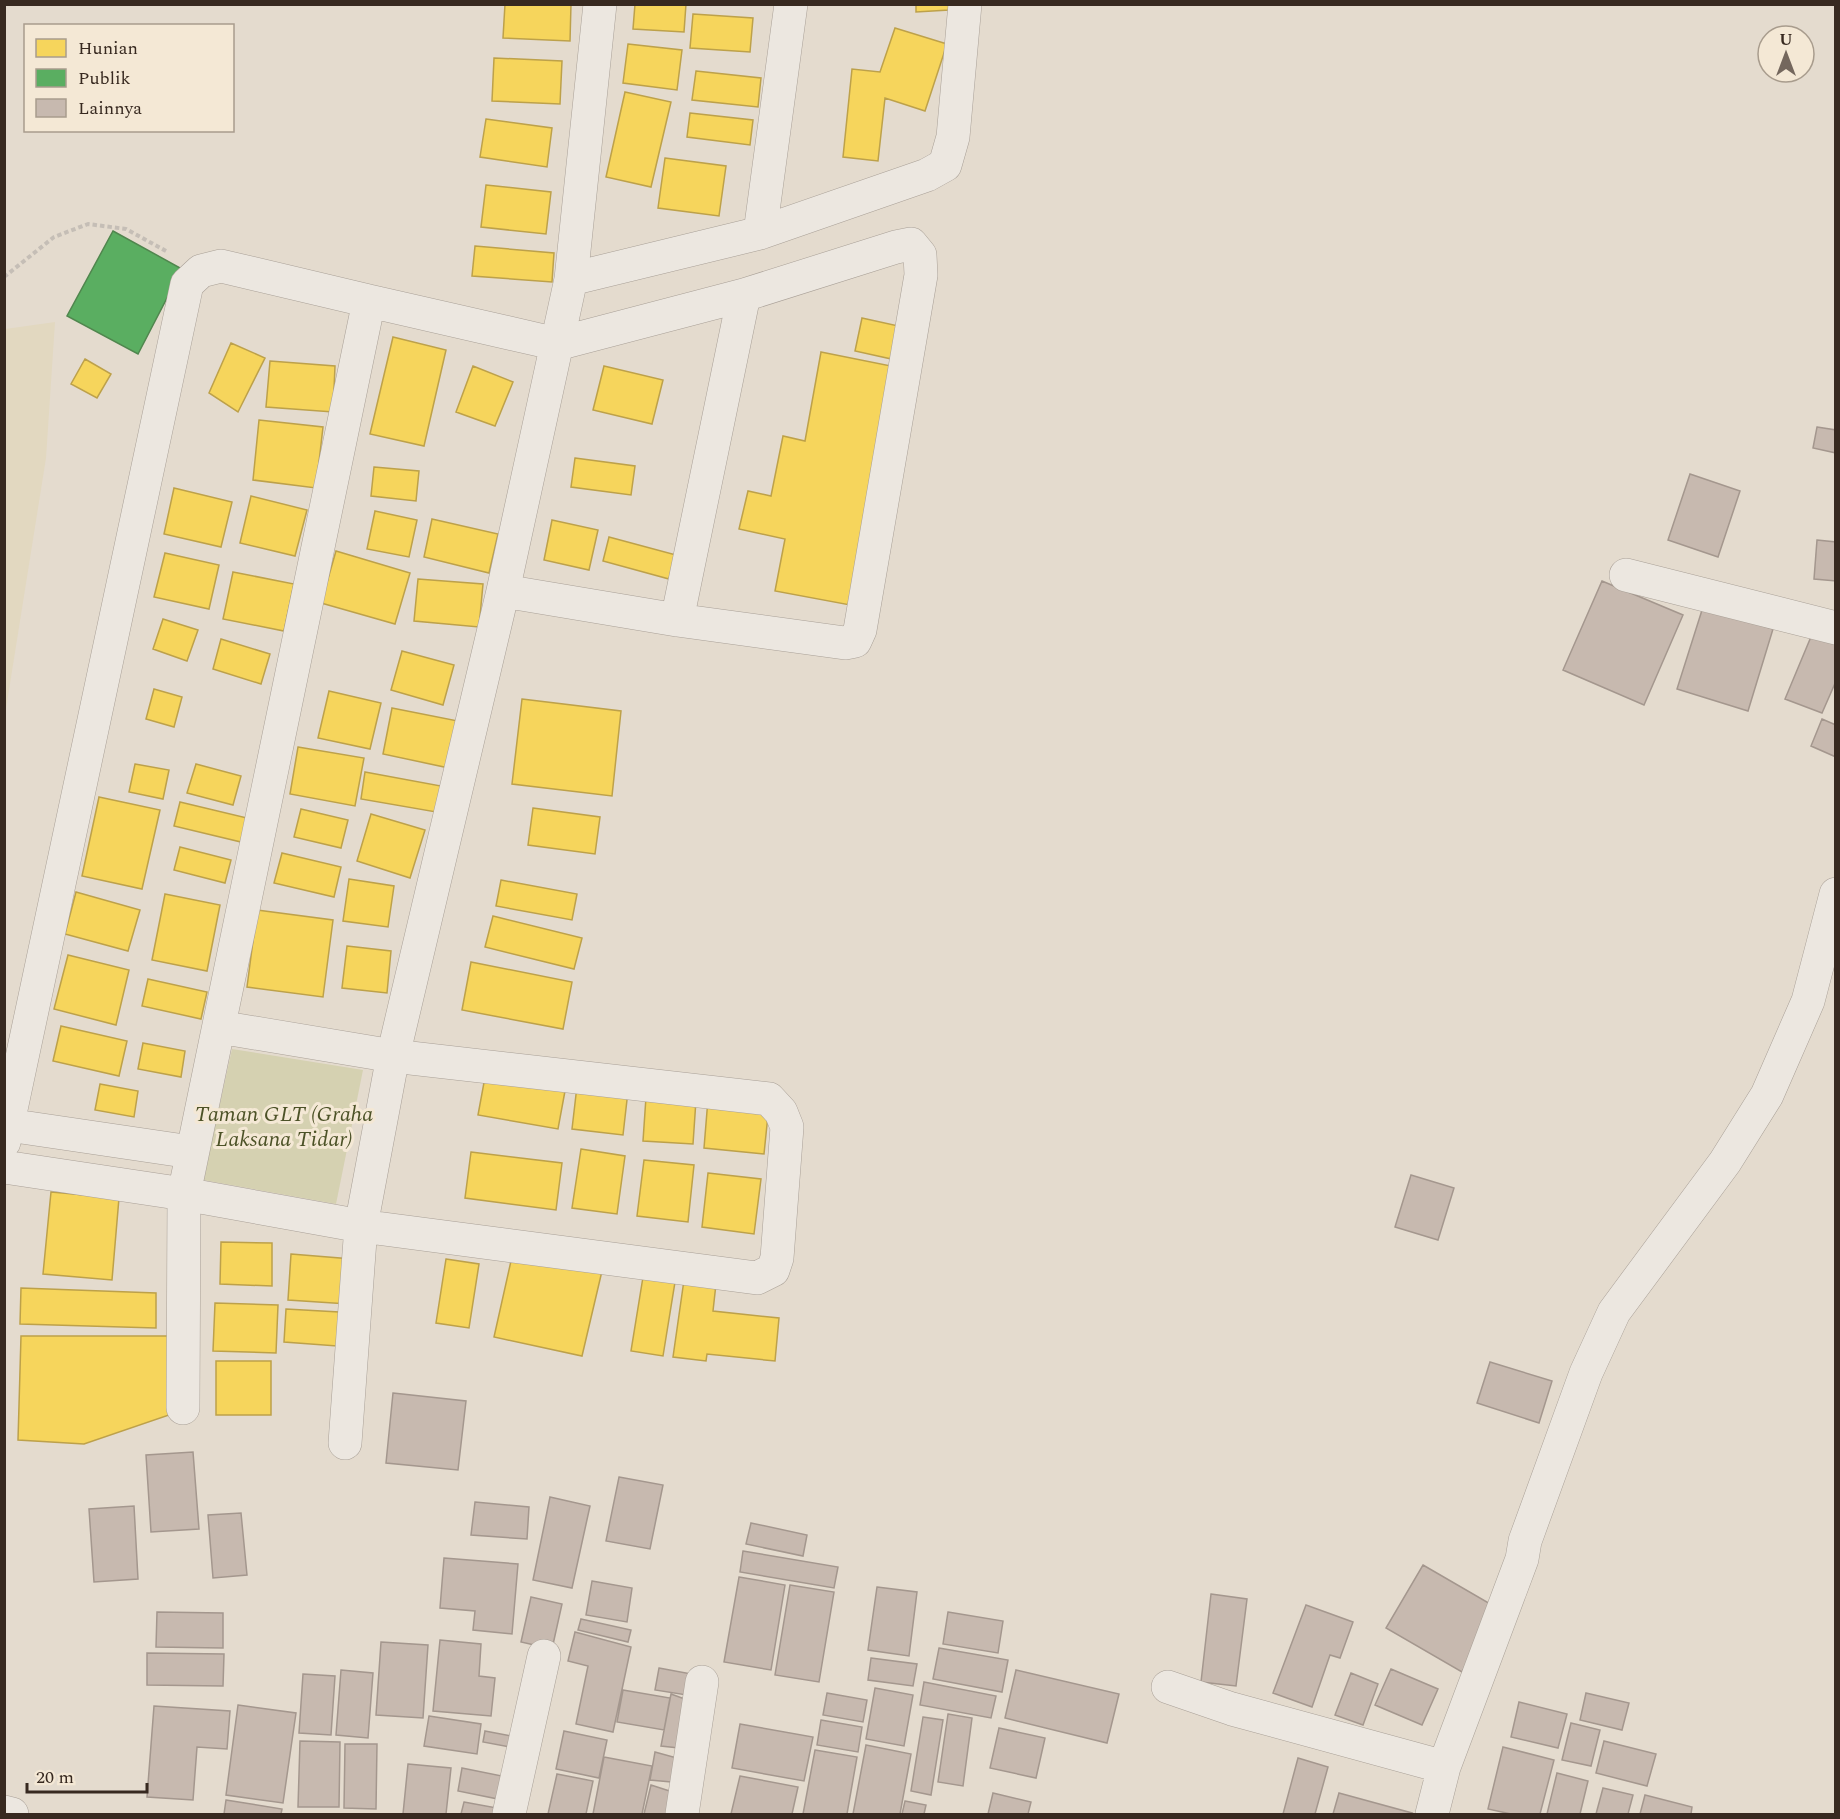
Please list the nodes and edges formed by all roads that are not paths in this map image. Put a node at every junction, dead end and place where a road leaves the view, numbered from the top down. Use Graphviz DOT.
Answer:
graph roads {
  1 [pos="600,4"];
  2 [pos="791,4"];
  3 [pos="965,4"];
  4 [pos="760,233"];
  5 [pos="571,279"];
  6 [pos="744,295"];
  7 [pos="369,301"];
  8 [pos="557,344"];
  9 [pos="1626,575"];
  10 [pos="503,591"];
  11 [pos="676,620"];
  12 [pos="1836,628"];
  13 [pos="1836,894"];
  14 [pos="219,1027"];
  15 [pos="393,1056"];
  16 [pos="6,1134"];
  17 [pos="191,1152"];
  18 [pos="4,1167"];
  19 [pos="183,1194"];
  20 [pos="361,1226"];
  21 [pos="183,1408"];
  22 [pos="345,1443"];
  23 [pos="544,1656"];
  24 [pos="702,1682"];
  25 [pos="1168,1687"];
  26 [pos="1444,1767"];
  27 [pos="4,1812"];
  28 [pos="12,1815"];
  29 [pos="508,1815"];
  30 [pos="682,1815"];
  31 [pos="1432,1815"];
  1 -- 5 [label="street"];
  2 -- 4 [label="street"];
  3 -- 4 [label="street"];
  4 -- 5 [label="street"];
  5 -- 8 [label="street"];
  6 -- 8 [label="street"];
  6 -- 11 [label="street"];
  6 -- 11 [label="street"];
  7 -- 8 [label="street"];
  7 -- 14 [label="street"];
  7 -- 16 [label="street"];
  8 -- 10 [label="street"];
  9 -- 12 [label="street"];
  10 -- 11 [label="street"];
  10 -- 15 [label="street"];
  13 -- 26 [label="street"];
  14 -- 15 [label="street"];
  14 -- 17 [label="street"];
  15 -- 20 [label="street"];
  15 -- 20 [label="street"];
  16 -- 17 [label="street"];
  17 -- 19 [label="street"];
  18 -- 19 [label="street"];
  19 -- 20 [label="street"];
  19 -- 21 [label="street"];
  20 -- 22 [label="street"];
  23 -- 29 [label="street"];
  24 -- 30 [label="street"];
  25 -- 26 [label="street"];
  26 -- 31 [label="street"];
  27 -- 28 [label="street"];
}
